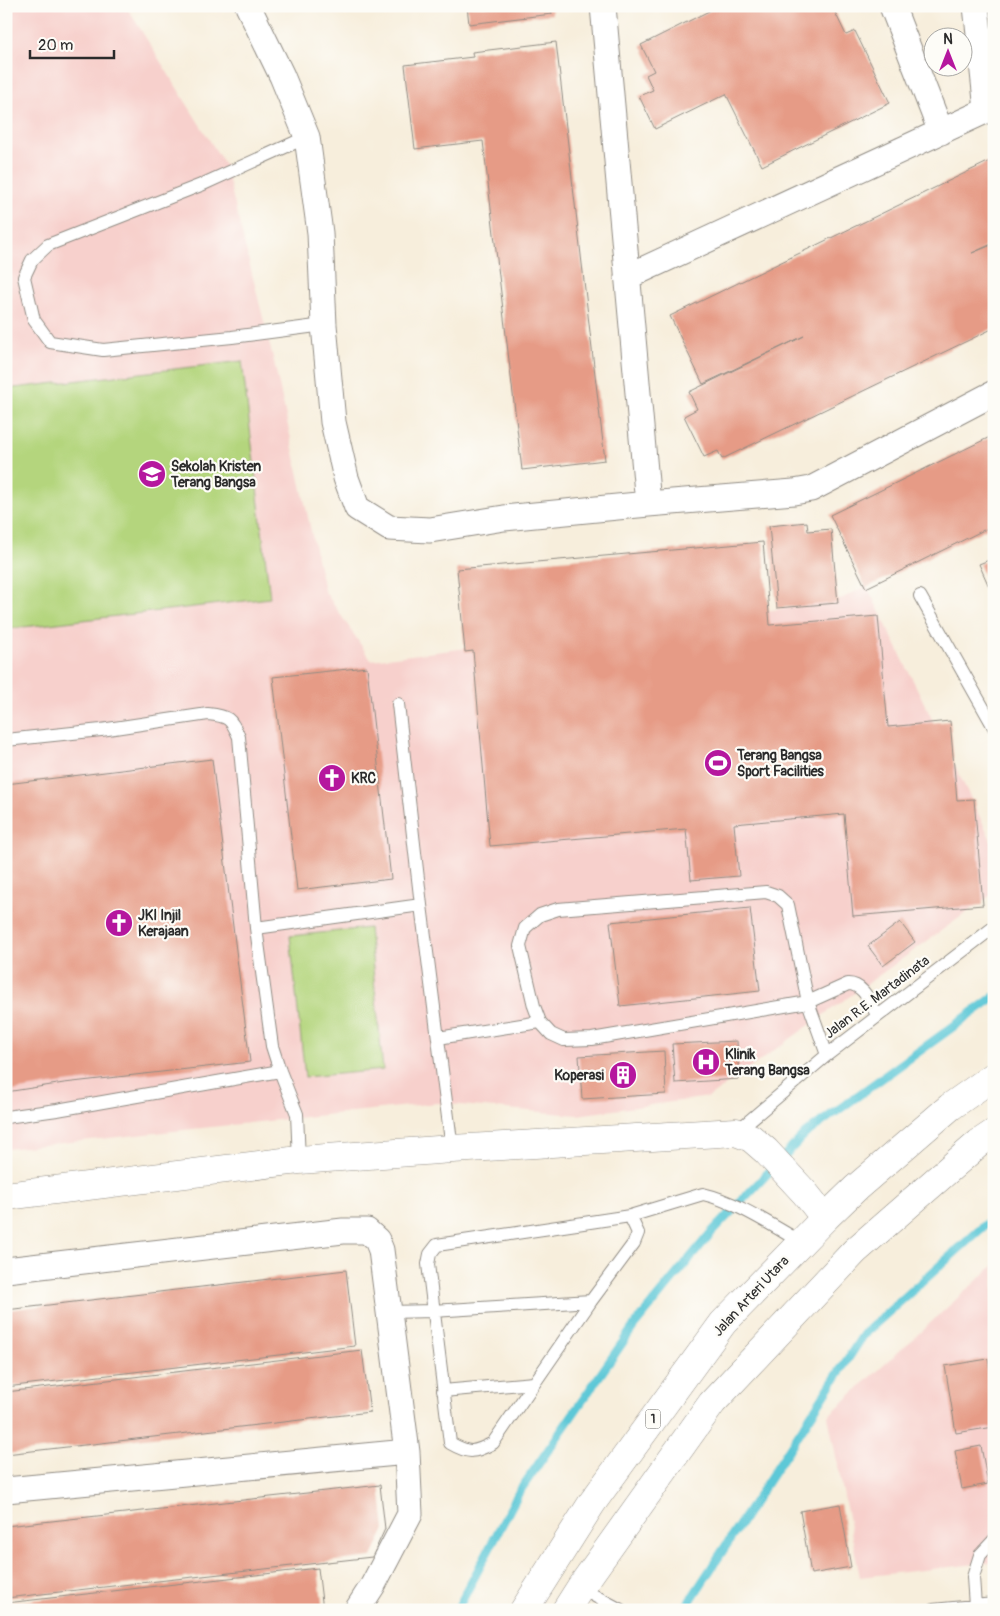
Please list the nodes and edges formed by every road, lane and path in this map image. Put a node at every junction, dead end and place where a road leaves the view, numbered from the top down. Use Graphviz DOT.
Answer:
graph roads {
  1 [pos="248,6"];
  2 [pos="892,6"];
  3 [pos="976,6"];
  4 [pos="606,7"];
  5 [pos="990,108"];
  6 [pos="941,132"];
  7 [pos="307,137"];
  8 [pos="628,277"];
  9 [pos="324,325"];
  10 [pos="994,393"];
  11 [pos="648,504"];
  12 [pos="920,596"];
  13 [pos="398,704"];
  14 [pos="994,727"];
  15 [pos="6,740"];
  16 [pos="421,905"];
  17 [pos="994,927"];
  18 [pos="256,928"];
  19 [pos="808,1002"];
  20 [pos="877,1015"];
  21 [pos="540,1022"];
  22 [pos="438,1038"];
  23 [pos="827,1055"];
  24 [pos="280,1071"];
  25 [pos="994,1076"];
  26 [pos="6,1117"];
  27 [pos="736,1132"];
  28 [pos="994,1133"];
  29 [pos="452,1149"];
  30 [pos="299,1160"];
  31 [pos="6,1196"];
  32 [pos="630,1216"];
  33 [pos="825,1218"];
  34 [pos="801,1242"];
  35 [pos="6,1270"];
  36 [pos="591,1301"];
  37 [pos="433,1311"];
  38 [pos="389,1312"];
  39 [pos="534,1383"];
  40 [pos="443,1391"];
  41 [pos="407,1452"];
  42 [pos="6,1490"];
  43 [pos="994,1540"];
  44 [pos="573,1599"];
  45 [pos="994,1604"];
  46 [pos="975,1606"];
  47 [pos="357,1610"];
  48 [pos="524,1610"];
  49 [pos="621,1610"];
  50 [pos="934,1610"];
  1 -- 7 [label="street"];
  2 -- 6 [label="street"];
  3 -- 5 [label="street"];
  4 -- 8 [label="street"];
  5 -- 6 [label="street"];
  6 -- 8 [label="street"];
  7 -- 9 [label="street"];
  7 -- 9 [label="lane"];
  8 -- 11 [label="street"];
  9 -- 11 [label="street"];
  10 -- 11 [label="street"];
  12 -- 14 [label="lane"];
  13 -- 16 [label="lane"];
  15 -- 18 [label="lane"];
  16 -- 18 [label="lane"];
  16 -- 22 [label="lane"];
  17 -- 20 [label="lane, Jalan R.E. Martadinata"];
  18 -- 24 [label="lane"];
  19 -- 20 [label="lane"];
  19 -- 21 [label="lane"];
  19 -- 21 [label="lane"];
  19 -- 23 [label="lane"];
  20 -- 23 [label="lane, Jalan R.E. Martadinata"];
  21 -- 22 [label="lane"];
  22 -- 29 [label="lane"];
  23 -- 27 [label="lane, Jalan R.E. Martadinata"];
  24 -- 26 [label="lane"];
  24 -- 30 [label="lane"];
  25 -- 33 [label="main road, Jalan Arteri Utara / 1"];
  27 -- 29 [label="main road"];
  27 -- 33 [label="main road"];
  28 -- 44 [label="main road"];
  29 -- 30 [label="main road"];
  30 -- 31 [label="main road"];
  32 -- 34 [label="lane"];
  32 -- 36 [label="lane"];
  32 -- 37 [label="lane"];
  33 -- 34 [label="main road, Jalan Arteri Utara / 1"];
  34 -- 48 [label="main road, Jalan Arteri Utara / 1"];
  35 -- 38 [label="street"];
  36 -- 37 [label="lane"];
  36 -- 39 [label="lane"];
  37 -- 38 [label="lane"];
  37 -- 40 [label="lane"];
  38 -- 41 [label="street"];
  39 -- 40 [label="lane"];
  39 -- 40 [label="lane"];
  41 -- 42 [label="street"];
  41 -- 47 [label="street"];
  43 -- 46 [label="lane"];
  44 -- 49 [label="lane"];
  45 -- 46 [label="lane"];
  46 -- 50 [label="lane"];
}
